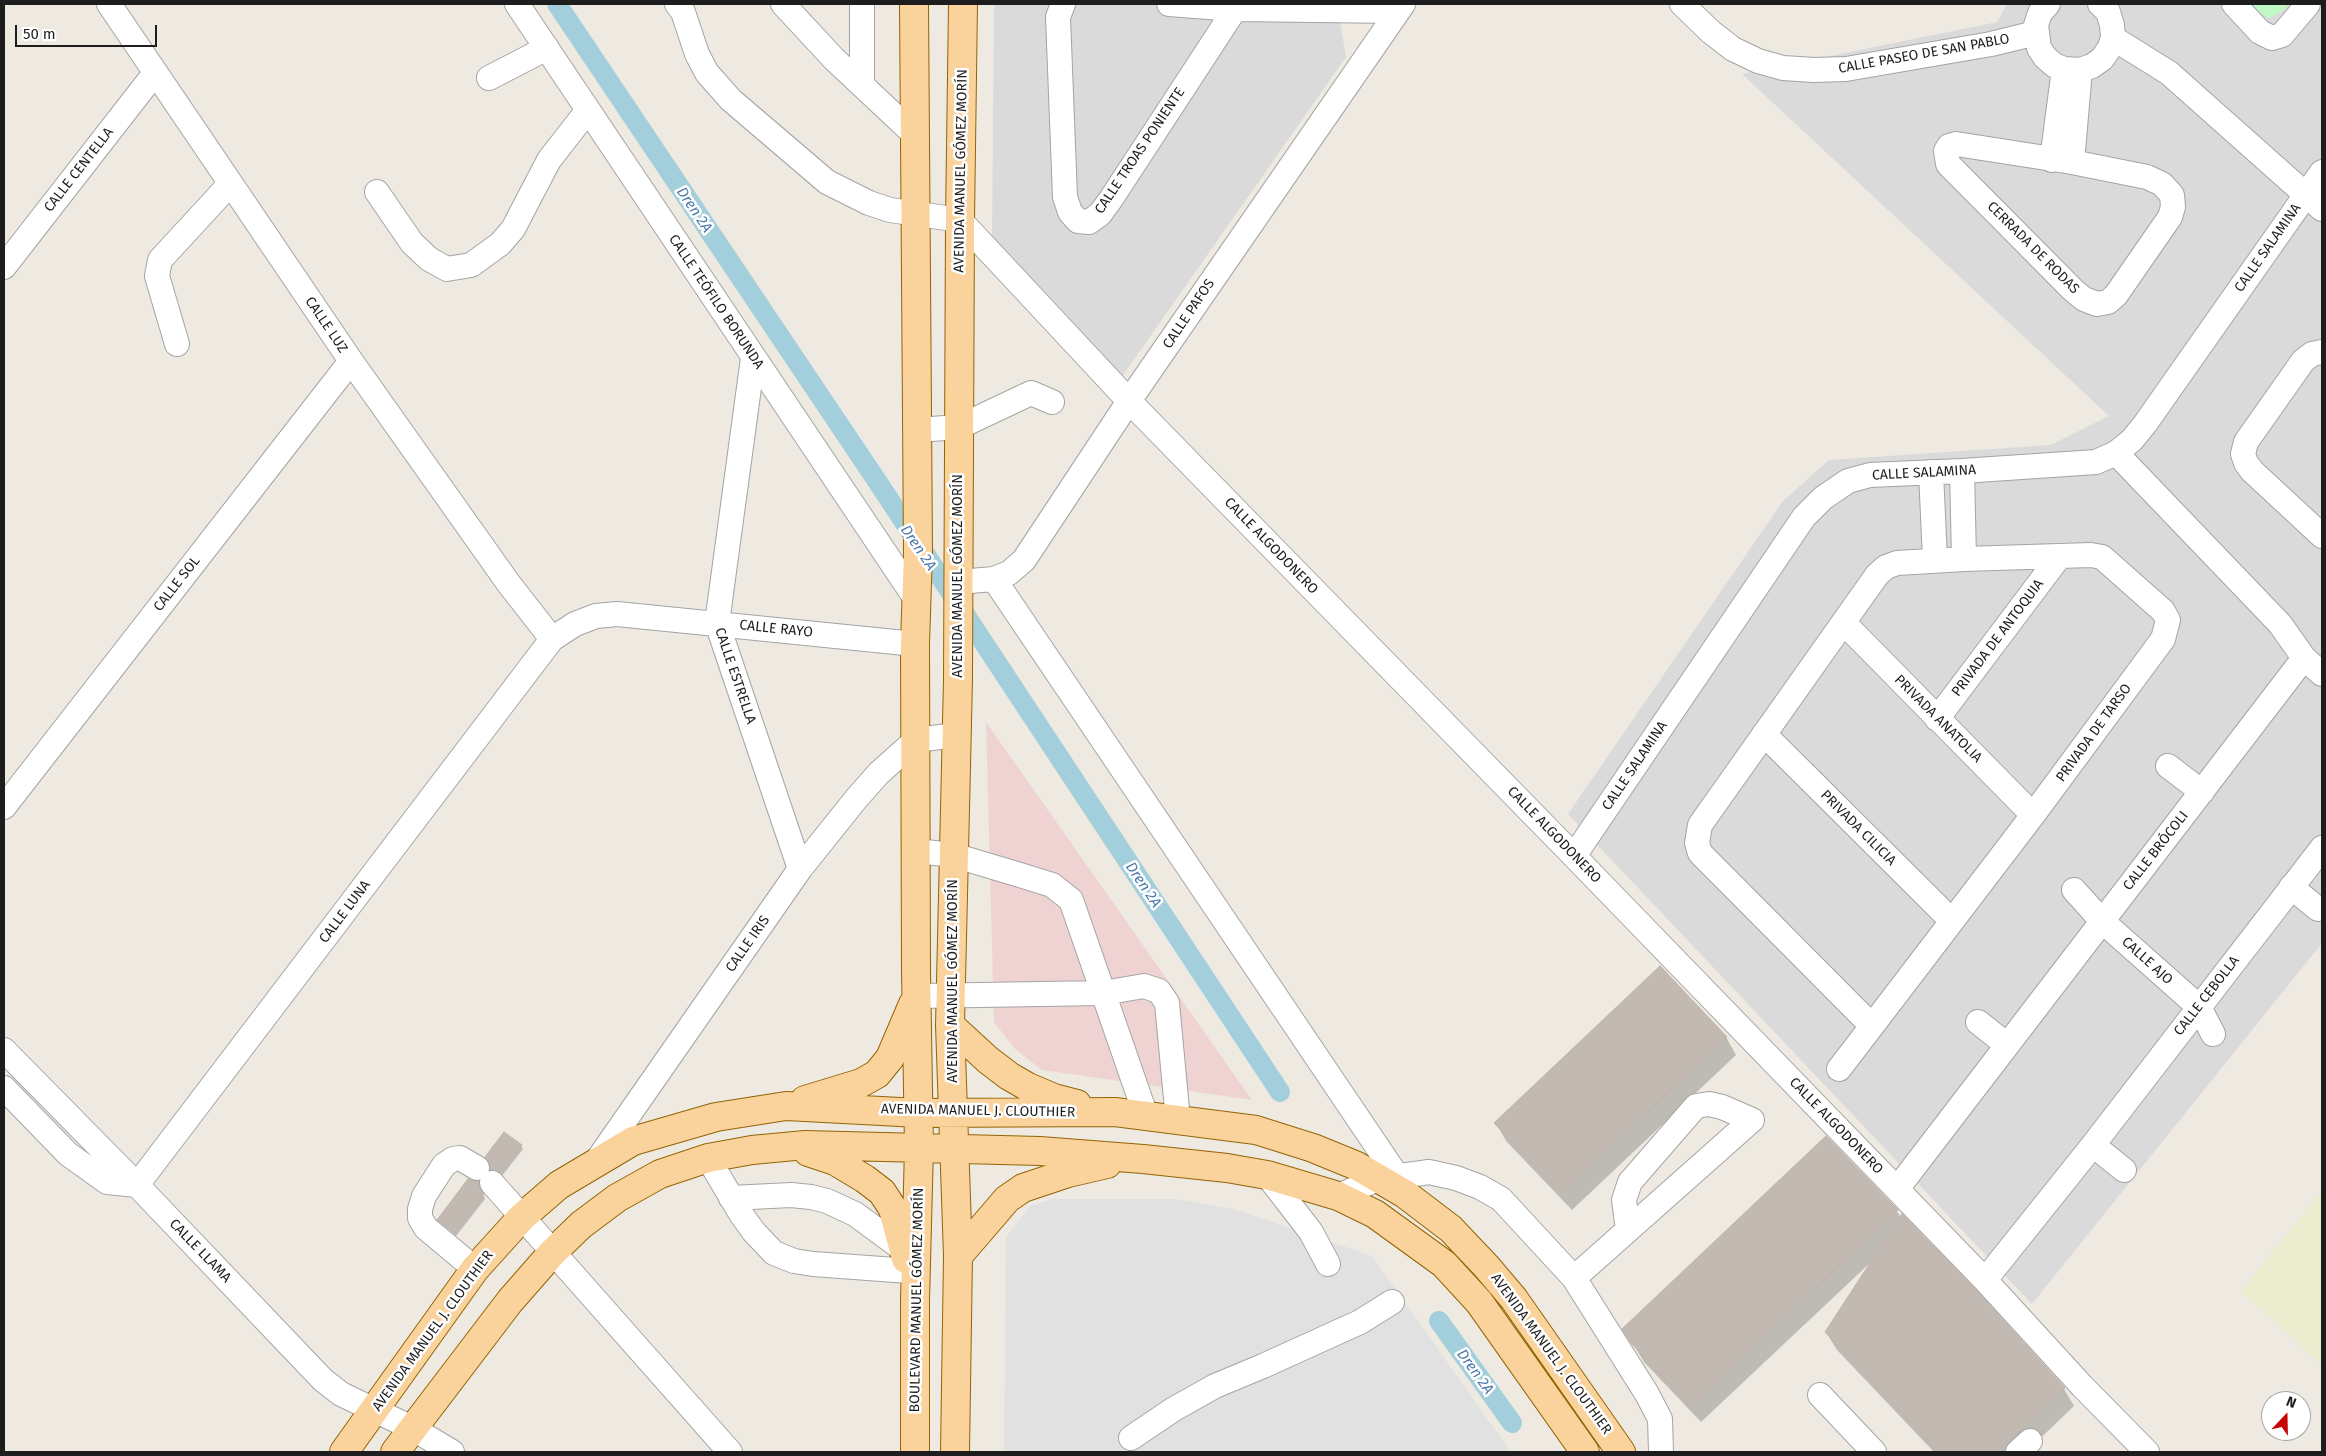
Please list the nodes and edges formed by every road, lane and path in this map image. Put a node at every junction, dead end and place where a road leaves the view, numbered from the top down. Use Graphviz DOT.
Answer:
graph roads {
  1 [pos="108,4"];
  2 [pos="517,4"];
  3 [pos="677,4"];
  4 [pos="783,4"];
  5 [pos="862,4"];
  6 [pos="914,4"];
  7 [pos="964,4"];
  8 [pos="1063,4"];
  9 [pos="1169,4"];
  10 [pos="1682,4"];
  11 [pos="2048,4"];
  12 [pos="2100,4"];
  13 [pos="2234,4"];
  14 [pos="2308,4"];
  15 [pos="1351,7"];
  16 [pos="1400,7"];
  17 [pos="1235,9"];
  18 [pos="2036,33"];
  19 [pos="2113,38"];
  20 [pos="547,48"];
  21 [pos="2072,70"];
  22 [pos="155,73"];
  23 [pos="489,78"];
  24 [pos="862,85"];
  25 [pos="588,110"];
  26 [pos="915,135"];
  27 [pos="2062,161"];
  28 [pos="2322,172"];
  29 [pos="230,184"];
  30 [pos="377,192"];
  31 [pos="2314,202"];
  32 [pos="915,212"];
  33 [pos="960,220"];
  34 [pos="4,267"];
  35 [pos="177,344"];
  36 [pos="2322,352"];
  37 [pos="753,358"];
  38 [pos="351,361"];
  39 [pos="1129,401"];
  40 [pos="1052,402"];
  41 [pos="959,427"];
  42 [pos="917,430"];
  43 [pos="2116,453"];
  44 [pos="1962,471"];
  45 [pos="1931,472"];
  46 [pos="2322,536"];
  47 [pos="2059,557"];
  48 [pos="1964,559"];
  49 [pos="1935,560"];
  50 [pos="994,579"];
  51 [pos="958,592"];
  52 [pos="916,599"];
  53 [pos="716,623"];
  54 [pos="1844,623"];
  55 [pos="552,639"];
  56 [pos="916,644"];
  57 [pos="2304,658"];
  58 [pos="2322,674"];
  59 [pos="1937,718"];
  60 [pos="1764,734"];
  61 [pos="956,735"];
  62 [pos="916,740"];
  63 [pos="2168,766"];
  64 [pos="2202,792"];
  65 [pos="4,807"];
  66 [pos="2033,815"];
  67 [pos="2322,848"];
  68 [pos="916,851"];
  69 [pos="953,854"];
  70 [pos="1574,856"];
  71 [pos="800,869"];
  72 [pos="2291,887"];
  73 [pos="2074,890"];
  74 [pos="2318,909"];
  75 [pos="1952,921"];
  76 [pos="2102,921"];
  77 [pos="1103,993"];
  78 [pos="950,995"];
  79 [pos="917,996"];
  80 [pos="2199,1007"];
  81 [pos="1978,1022"];
  82 [pos="950,1026"];
  83 [pos="1872,1026"];
  84 [pos="2213,1034"];
  85 [pos="2008,1045"];
  86 [pos="4,1050"];
  87 [pos="1839,1069"];
  88 [pos="4,1088"];
  89 [pos="786,1106"];
  90 [pos="954,1112"];
  91 [pos="1115,1112"];
  92 [pos="919,1113"];
  93 [pos="1146,1116"];
  94 [pos="1178,1120"];
  95 [pos="790,1146"];
  96 [pos="2093,1146"];
  97 [pos="919,1148"];
  98 [pos="954,1148"];
  99 [pos="708,1158"];
  100 [pos="1142,1159"];
  101 [pos="596,1162"];
  102 [pos="2124,1170"];
  103 [pos="1267,1175"];
  104 [pos="1387,1177"];
  105 [pos="137,1185"];
  106 [pos="1897,1189"];
  107 [pos="1338,1196"];
  108 [pos="732,1198"];
  109 [pos="522,1217"];
  110 [pos="1628,1230"];
  111 [pos="552,1253"];
  112 [pos="958,1256"];
  113 [pos="907,1261"];
  114 [pos="1328,1264"];
  115 [pos="475,1269"];
  116 [pos="1574,1278"];
  117 [pos="1985,1280"];
  118 [pos="915,1301"];
  119 [pos="1392,1302"];
  120 [pos="1820,1394"];
  121 [pos="376,1410"];
  122 [pos="412,1428"];
  123 [pos="1131,1438"];
  124 [pos="1860,1447"];
  125 [pos="344,1452"];
  126 [pos="395,1452"];
  127 [pos="452,1452"];
  128 [pos="730,1452"];
  129 [pos="915,1452"];
  130 [pos="955,1452"];
  131 [pos="1586,1452"];
  132 [pos="1621,1452"];
  133 [pos="1661,1452"];
  134 [pos="2147,1452"];
  1 -- 22 [label="street, CALLE LUZ"];
  2 -- 20 [label="street, CALLE TEÓFILO BORUNDA"];
  3 -- 32 [label="street"];
  4 -- 24 [label="street"];
  5 -- 24 [label="street"];
  6 -- 26 [label="main road"];
  7 -- 33 [label="main road, AVENIDA MANUEL GÓMEZ MORÍN"];
  8 -- 17 [label="street, CALLE TROAS PONIENTE"];
  9 -- 17 [label="street"];
  10 -- 18 [label="street, CALLE PASEO DE SAN PABLO"];
  11 -- 18 [label="street"];
  12 -- 19 [label="street"];
  13 -- 14 [label="street"];
  15 -- 16 [label="street"];
  15 -- 17 [label="street"];
  16 -- 39 [label="street, CALLE PAFOS"];
  18 -- 21 [label="street"];
  19 -- 21 [label="street"];
  19 -- 31 [label="street"];
  20 -- 23 [label="street"];
  20 -- 25 [label="street, CALLE TEÓFILO BORUNDA"];
  21 -- 27 [label="street"];
  22 -- 29 [label="street, CALLE LUZ"];
  22 -- 34 [label="street, CALLE CENTELLA"];
  24 -- 26 [label="street"];
  25 -- 30 [label="street"];
  25 -- 37 [label="street, CALLE TEÓFILO BORUNDA"];
  26 -- 32 [label="main road"];
  27 -- 27 [label="street, CERRADA DE RODAS"];
  28 -- 31 [label="street, CALLE SALAMINA"];
  29 -- 35 [label="street"];
  29 -- 38 [label="street, CALLE LUZ"];
  31 -- 43 [label="street, CALLE SALAMINA"];
  32 -- 33 [label="street"];
  32 -- 42 [label="main road"];
  33 -- 39 [label="street, CALLE ALGODONERO"];
  33 -- 41 [label="main road, AVENIDA MANUEL GÓMEZ MORÍN"];
  36 -- 46 [label="street"];
  37 -- 52 [label="street, CALLE TEÓFILO BORUNDA"];
  37 -- 53 [label="street, CALLE ESTRELLA"];
  38 -- 55 [label="street, CALLE LUZ"];
  38 -- 65 [label="street, CALLE SOL"];
  39 -- 50 [label="street, CALLE PAFOS"];
  39 -- 70 [label="street, CALLE ALGODONERO"];
  40 -- 41 [label="street"];
  41 -- 42 [label="street"];
  41 -- 51 [label="main road, AVENIDA MANUEL GÓMEZ MORÍN"];
  42 -- 52 [label="main road"];
  43 -- 44 [label="street, CALLE SALAMINA"];
  43 -- 57 [label="street"];
  44 -- 45 [label="street, CALLE SALAMINA"];
  44 -- 48 [label="street"];
  45 -- 49 [label="street"];
  45 -- 70 [label="street, CALLE SALAMINA"];
  47 -- 48 [label="street, PRIVADA DE TARSO"];
  47 -- 59 [label="street, PRIVADA DE ANTOQUIA"];
  47 -- 66 [label="street, PRIVADA DE TARSO"];
  48 -- 49 [label="street, PRIVADA DE TARSO"];
  49 -- 54 [label="street, PRIVADA DE TARSO"];
  50 -- 51 [label="street, CALLE PAFOS"];
  50 -- 104 [label="street"];
  51 -- 61 [label="main road, AVENIDA MANUEL GÓMEZ MORÍN"];
  52 -- 56 [label="main road"];
  53 -- 55 [label="street, CALLE RAYO"];
  53 -- 56 [label="street, CALLE RAYO"];
  53 -- 71 [label="street, CALLE ESTRELLA"];
  54 -- 59 [label="street, PRIVADA ANATOLIA"];
  54 -- 60 [label="street, PRIVADA DE TARSO"];
  55 -- 105 [label="street, CALLE LUNA"];
  56 -- 62 [label="main road"];
  57 -- 58 [label="street"];
  57 -- 64 [label="street, CALLE BRÓCOLI"];
  59 -- 66 [label="street, PRIVADA ANATOLIA"];
  60 -- 75 [label="street, PRIVADA CILICIA"];
  60 -- 83 [label="street, PRIVADA DE TARSO"];
  61 -- 62 [label="street"];
  61 -- 69 [label="main road, AVENIDA MANUEL GÓMEZ MORÍN"];
  62 -- 68 [label="main road"];
  62 -- 71 [label="street, CALLE IRIS"];
  63 -- 64 [label="street"];
  64 -- 76 [label="street, CALLE BRÓCOLI"];
  66 -- 75 [label="street, PRIVADA DE TARSO"];
  67 -- 72 [label="street, CALLE CEBOLLA"];
  68 -- 69 [label="street"];
  68 -- 79 [label="main road"];
  69 -- 77 [label="street"];
  69 -- 78 [label="main road, AVENIDA MANUEL GÓMEZ MORÍN"];
  70 -- 106 [label="street, CALLE ALGODONERO"];
  71 -- 101 [label="street, CALLE IRIS"];
  72 -- 74 [label="street"];
  72 -- 80 [label="street, CALLE CEBOLLA"];
  73 -- 76 [label="street, CALLE AJO"];
  75 -- 83 [label="street, PRIVADA DE TARSO"];
  76 -- 80 [label="street, CALLE AJO"];
  76 -- 85 [label="street, CALLE BRÓCOLI"];
  77 -- 78 [label="street"];
  77 -- 93 [label="street"];
  77 -- 94 [label="street"];
  78 -- 79 [label="street"];
  78 -- 82 [label="main road, AVENIDA MANUEL GÓMEZ MORÍN"];
  79 -- 89 [label="main road"];
  79 -- 92 [label="main road"];
  80 -- 84 [label="street, CALLE AJO"];
  80 -- 96 [label="street, CALLE CEBOLLA"];
  81 -- 85 [label="street"];
  82 -- 90 [label="main road, AVENIDA MANUEL GÓMEZ MORÍN"];
  82 -- 91 [label="main road"];
  83 -- 87 [label="street, PRIVADA DE TARSO"];
  85 -- 106 [label="street, CALLE BRÓCOLI"];
  86 -- 105 [label="street, CALLE LLAMA"];
  88 -- 105 [label="street"];
  89 -- 92 [label="main road, AVENIDA MANUEL J. CLOUTHIER"];
  89 -- 101 [label="main road, AVENIDA MANUEL J. CLOUTHIER"];
  90 -- 91 [label="main road, AVENIDA MANUEL J. CLOUTHIER"];
  90 -- 92 [label="main road, AVENIDA MANUEL J. CLOUTHIER"];
  90 -- 98 [label="main road, AVENIDA MANUEL GÓMEZ MORÍN"];
  91 -- 93 [label="main road, AVENIDA MANUEL J. CLOUTHIER"];
  92 -- 97 [label="main road"];
  93 -- 94 [label="main road, AVENIDA MANUEL J. CLOUTHIER"];
  94 -- 104 [label="main road, AVENIDA MANUEL J. CLOUTHIER"];
  95 -- 97 [label="main road, AVENIDA MANUEL J. CLOUTHIER"];
  95 -- 99 [label="main road, AVENIDA MANUEL J. CLOUTHIER"];
  95 -- 113 [label="main road"];
  96 -- 102 [label="street"];
  96 -- 117 [label="street, CALLE CEBOLLA"];
  97 -- 98 [label="main road, AVENIDA MANUEL J. CLOUTHIER"];
  97 -- 118 [label="main road, BOULEVARD MANUEL GÓMEZ MORÍN"];
  98 -- 100 [label="main road, AVENIDA MANUEL J. CLOUTHIER"];
  98 -- 112 [label="main road"];
  99 -- 108 [label="street"];
  99 -- 111 [label="main road, AVENIDA MANUEL J. CLOUTHIER"];
  100 -- 103 [label="main road, AVENIDA MANUEL J. CLOUTHIER"];
  100 -- 112 [label="main road"];
  101 -- 109 [label="main road, AVENIDA MANUEL J. CLOUTHIER"];
  103 -- 107 [label="main road, AVENIDA MANUEL J. CLOUTHIER"];
  103 -- 114 [label="street"];
  104 -- 107 [label="street"];
  104 -- 116 [label="street"];
  104 -- 132 [label="main road, AVENIDA MANUEL J. CLOUTHIER"];
  105 -- 121 [label="street, CALLE LLAMA"];
  106 -- 117 [label="street, CALLE ALGODONERO"];
  107 -- 131 [label="main road, AVENIDA MANUEL J. CLOUTHIER"];
  108 -- 113 [label="street"];
  108 -- 113 [label="street"];
  109 -- 111 [label="street"];
  109 -- 115 [label="main road, AVENIDA MANUEL J. CLOUTHIER"];
  109 -- 115 [label="street"];
  110 -- 110 [label="street"];
  110 -- 116 [label="street"];
  111 -- 122 [label="main road, AVENIDA MANUEL J. CLOUTHIER"];
  111 -- 128 [label="street"];
  112 -- 130 [label="main road"];
  113 -- 118 [label="main road"];
  115 -- 121 [label="main road, AVENIDA MANUEL J. CLOUTHIER"];
  116 -- 133 [label="street"];
  117 -- 134 [label="street, CALLE ALGODONERO"];
  118 -- 129 [label="main road, BOULEVARD MANUEL GÓMEZ MORÍN"];
  119 -- 123 [label="street"];
  120 -- 124 [label="street"];
  121 -- 122 [label="street, CALLE LLAMA"];
  121 -- 125 [label="main road, AVENIDA MANUEL J. CLOUTHIER"];
  122 -- 126 [label="main road, AVENIDA MANUEL J. CLOUTHIER"];
  122 -- 127 [label="street, CALLE LLAMA"];
}
